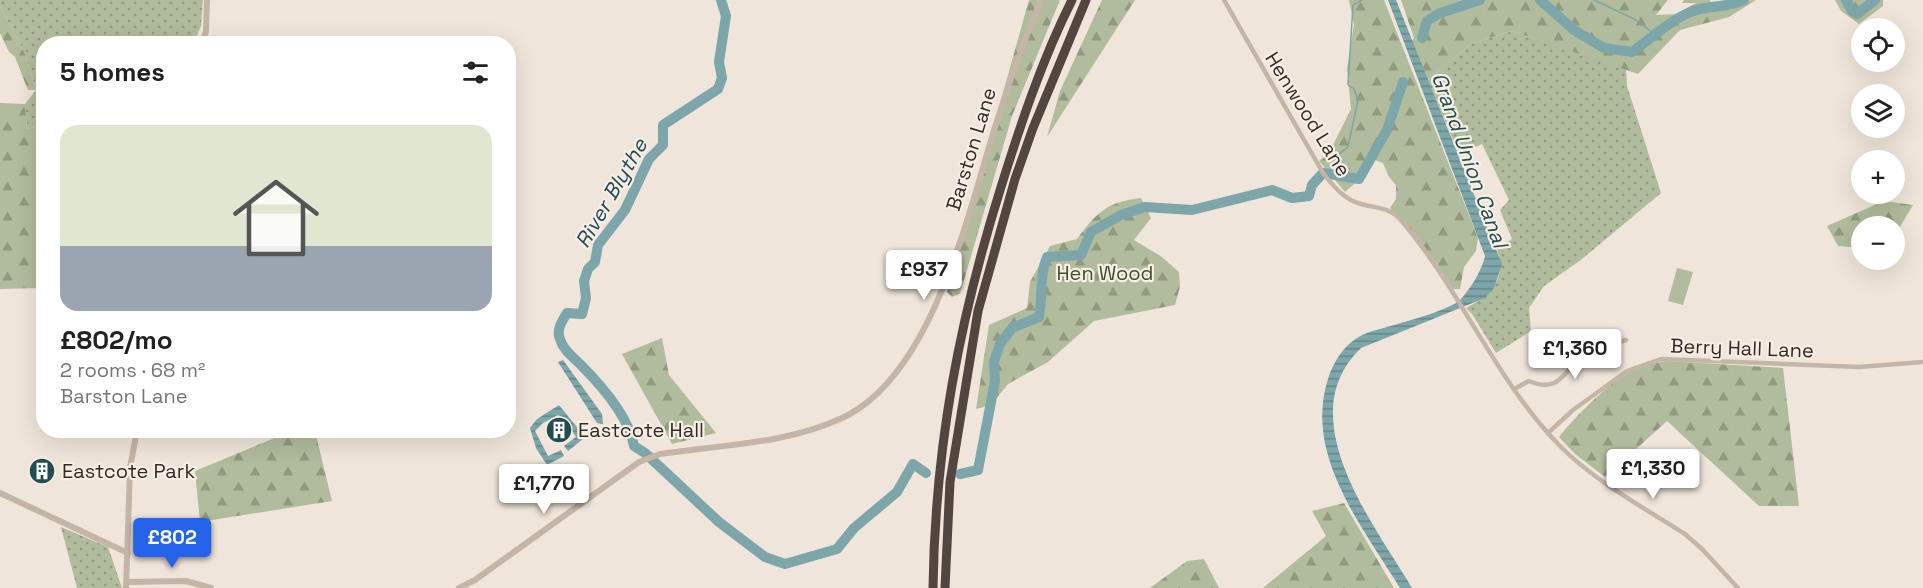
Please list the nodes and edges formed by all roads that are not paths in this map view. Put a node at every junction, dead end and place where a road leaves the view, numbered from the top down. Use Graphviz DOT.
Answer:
graph roads {
  1 [pos="207,0"];
  2 [pos="1041,0"];
  3 [pos="1072,0"];
  4 [pos="1086,0"];
  5 [pos="1224,0"];
  6 [pos="204,36"];
  7 [pos="1626,340"];
  8 [pos="1923,362"];
  9 [pos="1514,389"];
  10 [pos="1548,433"];
  11 [pos="136,438"];
  12 [pos="0,493"];
  13 [pos="128,553"];
  14 [pos="127,585"];
  15 [pos="211,588"];
  16 [pos="459,588"];
  17 [pos="933,588"];
  18 [pos="945,588"];
  19 [pos="1738,588"];
  1 -- 6 [label="street"];
  2 -- 16 [label="street, Barston Lane"];
  3 -- 17 [label="highway"];
  4 -- 18 [label="highway"];
  5 -- 9 [label="street, Henwood Lane"];
  7 -- 9 [label="street"];
  8 -- 10 [label="street, Berry Hall Lane"];
  9 -- 10 [label="street"];
  10 -- 19 [label="street"];
  11 -- 13 [label="street"];
  12 -- 13 [label="street"];
  13 -- 14 [label="street"];
  14 -- 15 [label="street"];
}
